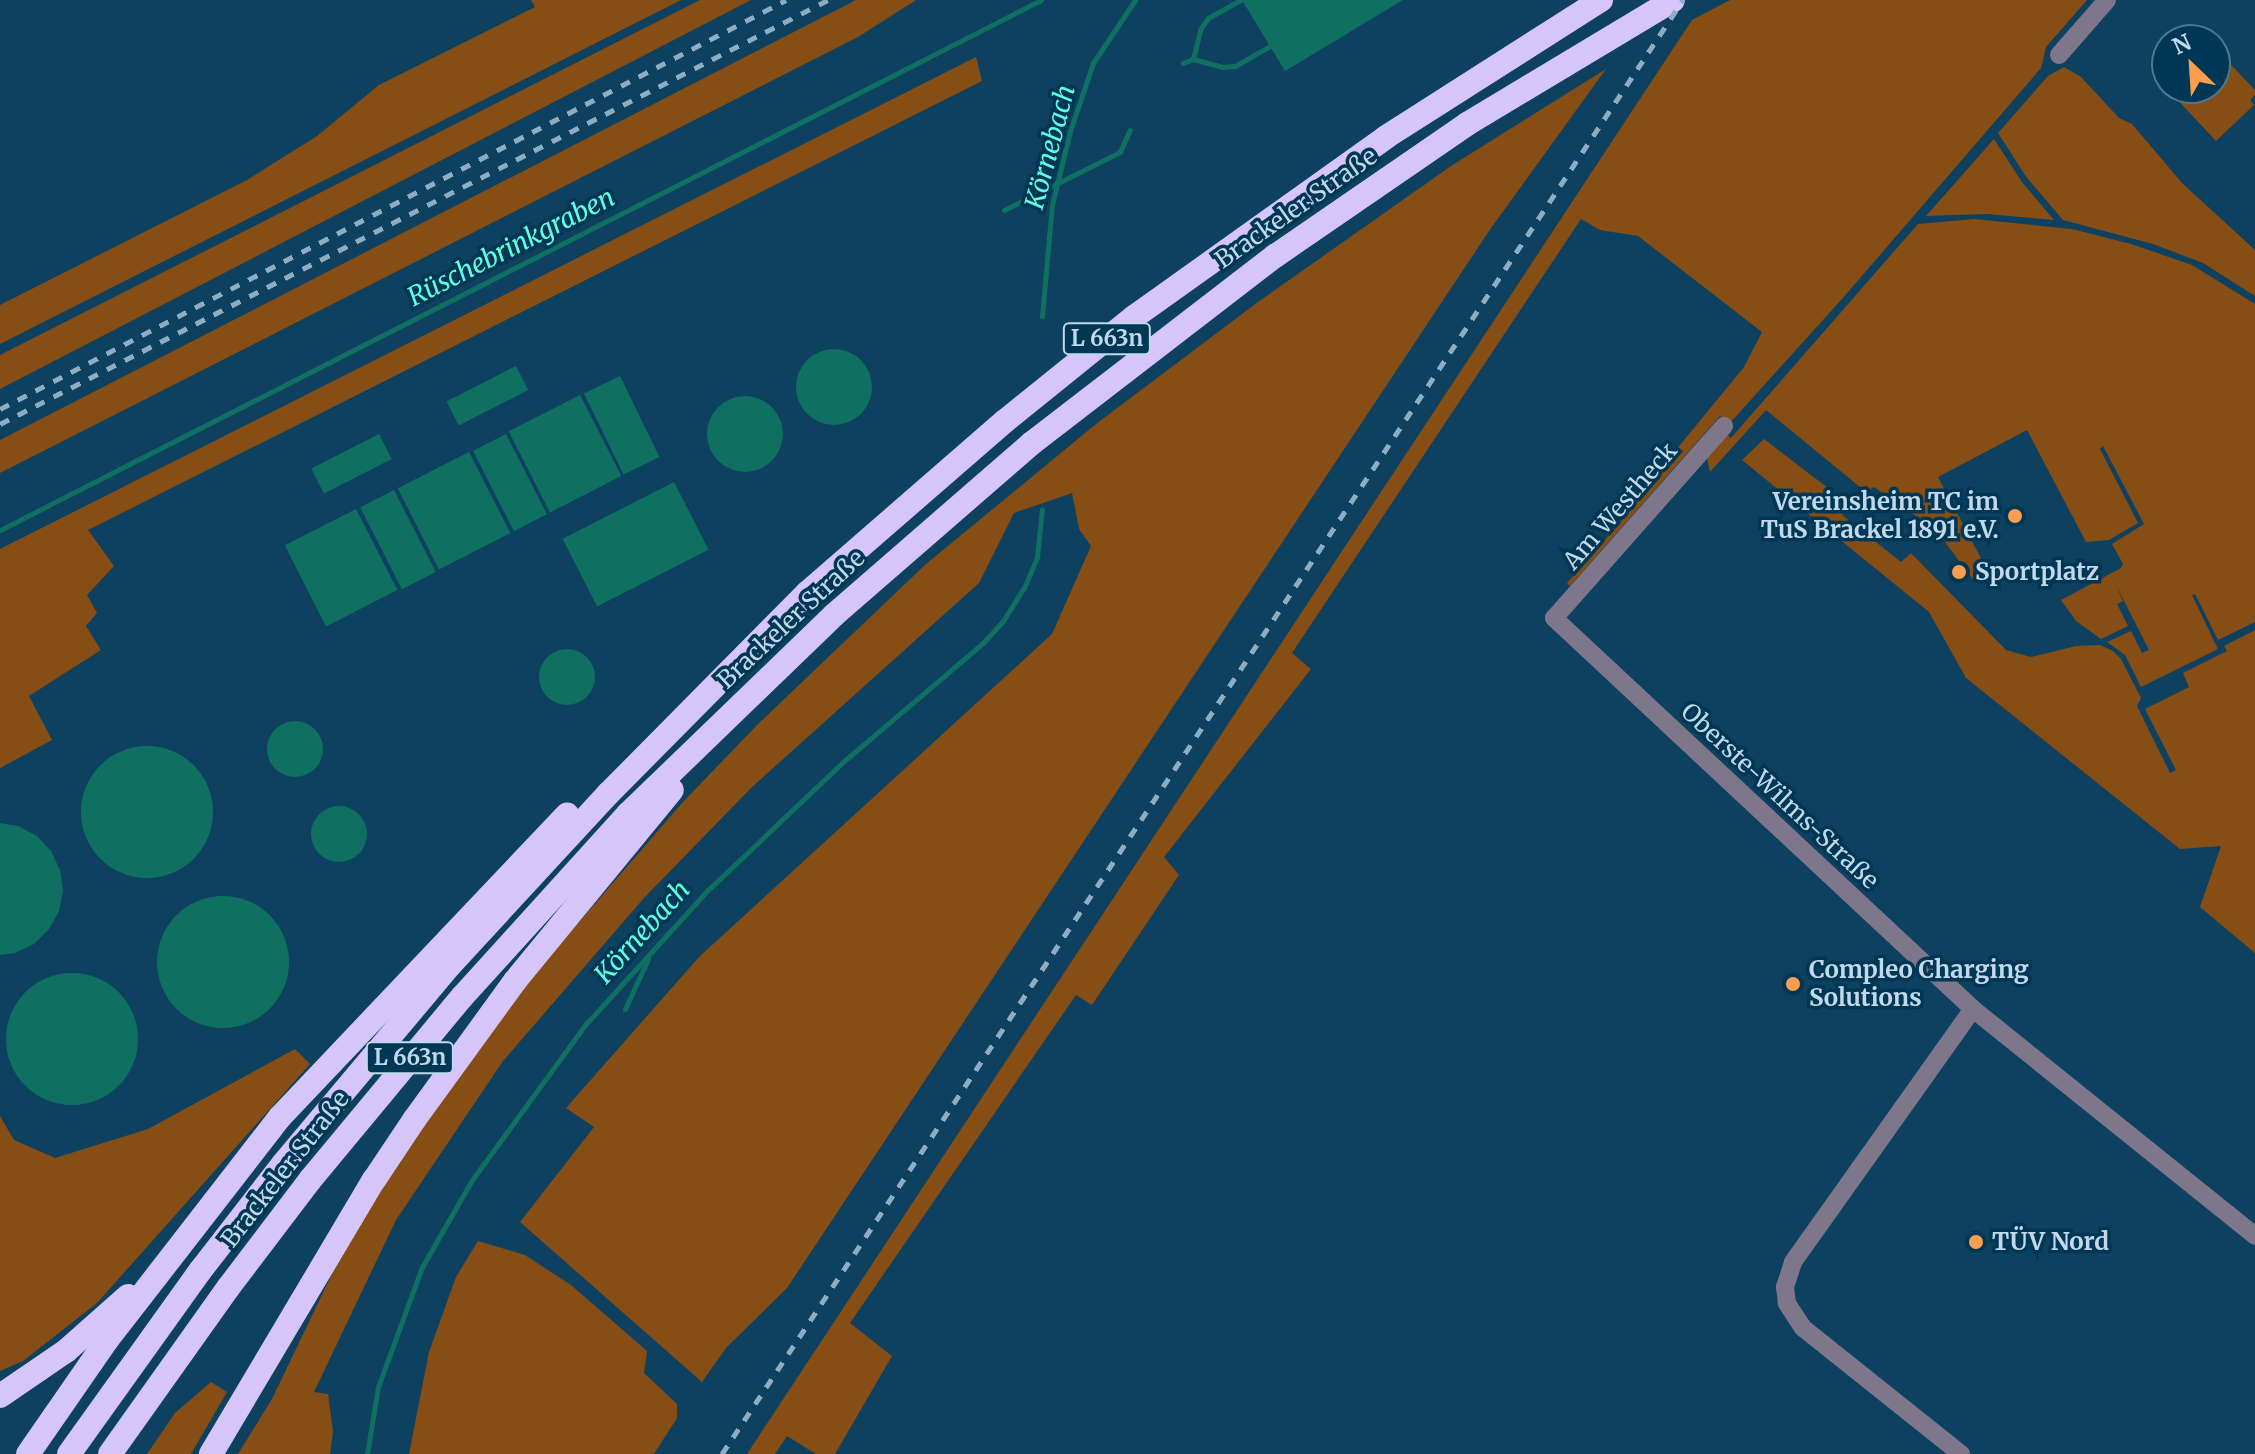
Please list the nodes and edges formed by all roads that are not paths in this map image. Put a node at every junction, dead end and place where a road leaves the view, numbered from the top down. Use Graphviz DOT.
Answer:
graph roads {
  1 [pos="1673,0"];
  2 [pos="2107,0"];
  3 [pos="1596,3"];
  4 [pos="2059,55"];
  5 [pos="1724,426"];
  6 [pos="1554,618"];
  7 [pos="749,696"];
  8 [pos="670,732"];
  9 [pos="1973,1009"];
  10 [pos="2255,1236"];
  11 [pos="166,1262"];
  12 [pos="0,1396"];
  13 [pos="217,1450"];
  14 [pos="28,1454"];
  15 [pos="69,1454"];
  16 [pos="110,1454"];
  17 [pos="1961,1454"];
  1 -- 7 [label="highway, Brackeler Straße / L 663n"];
  2 -- 4 [label="street"];
  3 -- 8 [label="highway, Brackeler Straße / L 663n"];
  5 -- 6 [label="street, Am Westheck"];
  6 -- 9 [label="street, Oberste-Wilms-Straße"];
  7 -- 13 [label="highway"];
  7 -- 16 [label="highway, Brackeler Straße / L 663n"];
  8 -- 11 [label="highway"];
  8 -- 15 [label="highway, Brackeler Straße / L 663n"];
  9 -- 10 [label="street, Oberste-Wilms-Straße"];
  9 -- 17 [label="street"];
  11 -- 12 [label="highway"];
  11 -- 14 [label="highway"];
}
